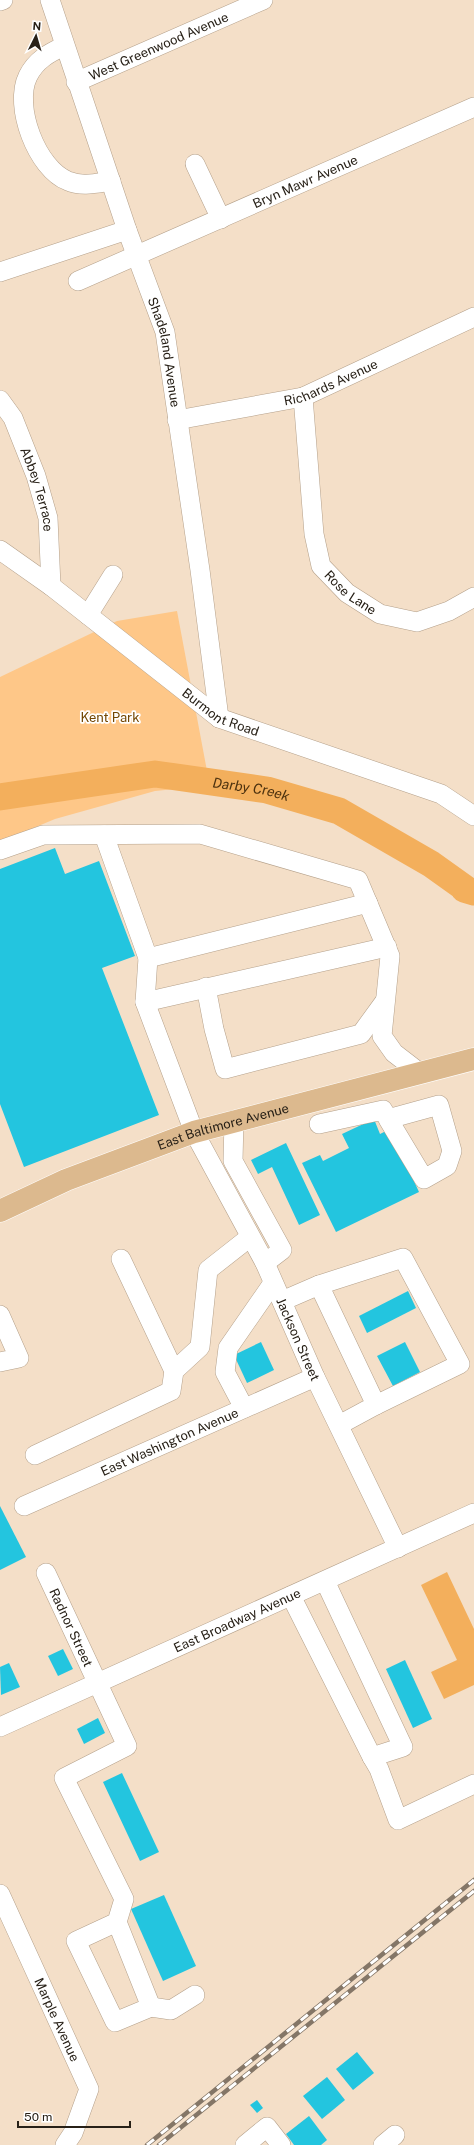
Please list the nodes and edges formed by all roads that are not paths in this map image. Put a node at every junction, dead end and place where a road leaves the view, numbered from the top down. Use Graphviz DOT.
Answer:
graph roads {
  1 [pos="50,0"];
  2 [pos="264,0"];
  3 [pos="64,46"];
  4 [pos="76,82"];
  5 [pos="474,107"];
  6 [pos="195,164"];
  7 [pos="111,181"];
  8 [pos="221,219"];
  9 [pos="127,230"];
  10 [pos="137,256"];
  11 [pos="0,272"];
  12 [pos="78,281"];
  13 [pos="474,316"];
  14 [pos="303,397"];
  15 [pos="0,400"];
  16 [pos="178,420"];
  17 [pos="0,550"];
  18 [pos="113,574"];
  19 [pos="51,586"];
  20 [pos="474,597"];
  21 [pos="88,615"];
  22 [pos="219,718"];
  23 [pos="474,816"];
  24 [pos="104,834"];
  25 [pos="0,850"];
  26 [pos="368,903"];
  27 [pos="387,946"];
  28 [pos="148,958"];
  29 [pos="206,987"];
  30 [pos="386,1001"];
  31 [pos="145,1002"];
  32 [pos="474,1059"];
  33 [pos="420,1073"];
  34 [pos="311,1101"];
  35 [pos="388,1119"];
  36 [pos="234,1120"];
  37 [pos="194,1132"];
  38 [pos="0,1211"];
  39 [pos="250,1237"];
  40 [pos="121,1259"];
  41 [pos="265,1263"];
  42 [pos="273,1283"];
  43 [pos="320,1285"];
  44 [pos="282,1301"];
  45 [pos="0,1315"];
  46 [pos="0,1362"];
  47 [pos="174,1371"];
  48 [pos="315,1377"];
  49 [pos="376,1405"];
  50 [pos="244,1408"];
  51 [pos="339,1426"];
  52 [pos="35,1455"];
  53 [pos="24,1506"];
  54 [pos="474,1513"];
  55 [pos="398,1548"];
  56 [pos="46,1573"];
  57 [pos="325,1581"];
  58 [pos="291,1596"];
  59 [pos="98,1682"];
  60 [pos="0,1728"];
  61 [pos="372,1757"];
  62 [pos="474,1784"];
  63 [pos="0,1894"];
  64 [pos="117,1922"];
  65 [pos="195,1995"];
  66 [pos="151,2007"];
  67 [pos="65,2145"];
  68 [pos="245,2145"];
  69 [pos="281,2145"];
  1 -- 3 [label="street, Shadeland Avenue"];
  2 -- 4 [label="street, West Greenwood Avenue"];
  3 -- 4 [label="street, Shadeland Avenue"];
  3 -- 7 [label="street"];
  4 -- 7 [label="street, Shadeland Avenue"];
  5 -- 8 [label="street, Bryn Mawr Avenue"];
  6 -- 8 [label="street"];
  7 -- 9 [label="street, Shadeland Avenue"];
  8 -- 10 [label="street, Bryn Mawr Avenue"];
  9 -- 10 [label="street, Shadeland Avenue"];
  9 -- 11 [label="street"];
  10 -- 12 [label="street, Bryn Mawr Avenue"];
  10 -- 16 [label="street, Shadeland Avenue"];
  13 -- 14 [label="street, Richards Avenue"];
  14 -- 16 [label="street, Richards Avenue"];
  14 -- 20 [label="street, Rose Lane"];
  15 -- 19 [label="street, Abbey Terrace"];
  16 -- 22 [label="street, Shadeland Avenue"];
  17 -- 19 [label="street, Burmont Road"];
  18 -- 21 [label="street"];
  19 -- 21 [label="street, Burmont Road"];
  21 -- 22 [label="street, Burmont Road"];
  22 -- 23 [label="street, Burmont Road"];
  24 -- 25 [label="street"];
  24 -- 26 [label="street"];
  24 -- 28 [label="street"];
  26 -- 27 [label="street"];
  26 -- 28 [label="street"];
  27 -- 29 [label="street"];
  27 -- 30 [label="street"];
  28 -- 31 [label="street"];
  29 -- 30 [label="street"];
  29 -- 31 [label="street"];
  30 -- 33 [label="street"];
  31 -- 37 [label="street, Jackson Street"];
  32 -- 33 [label="main road, East Baltimore Avenue"];
  33 -- 34 [label="main road, East Baltimore Avenue"];
  34 -- 35 [label="street"];
  34 -- 36 [label="main road, East Baltimore Avenue"];
  36 -- 37 [label="main road, East Baltimore Avenue"];
  36 -- 41 [label="street"];
  37 -- 38 [label="main road, East Baltimore Avenue"];
  37 -- 39 [label="street, Jackson Street"];
  39 -- 41 [label="street, Jackson Street"];
  39 -- 47 [label="street"];
  40 -- 47 [label="street"];
  41 -- 42 [label="street, Jackson Street"];
  42 -- 44 [label="street, Jackson Street"];
  42 -- 50 [label="street"];
  43 -- 44 [label="street"];
  43 -- 49 [label="street"];
  43 -- 49 [label="street"];
  44 -- 48 [label="street, Jackson Street"];
  45 -- 46 [label="street"];
  47 -- 52 [label="street"];
  48 -- 50 [label="street, East Washington Avenue"];
  48 -- 51 [label="street, Jackson Street"];
  49 -- 51 [label="street"];
  50 -- 53 [label="street, East Washington Avenue"];
  51 -- 55 [label="street, Jackson Street"];
  54 -- 55 [label="street, East Broadway Avenue"];
  55 -- 57 [label="street, East Broadway Avenue"];
  56 -- 59 [label="street, Radnor Street"];
  57 -- 58 [label="street, East Broadway Avenue"];
  57 -- 61 [label="street"];
  58 -- 59 [label="street, East Broadway Avenue"];
  58 -- 61 [label="street"];
  59 -- 60 [label="street, East Broadway Avenue"];
  59 -- 64 [label="street, Radnor Street"];
  61 -- 62 [label="street"];
  63 -- 67 [label="street, Marple Avenue"];
  64 -- 66 [label="street"];
  64 -- 66 [label="street"];
  65 -- 66 [label="street"];
  68 -- 69 [label="street"];
}
